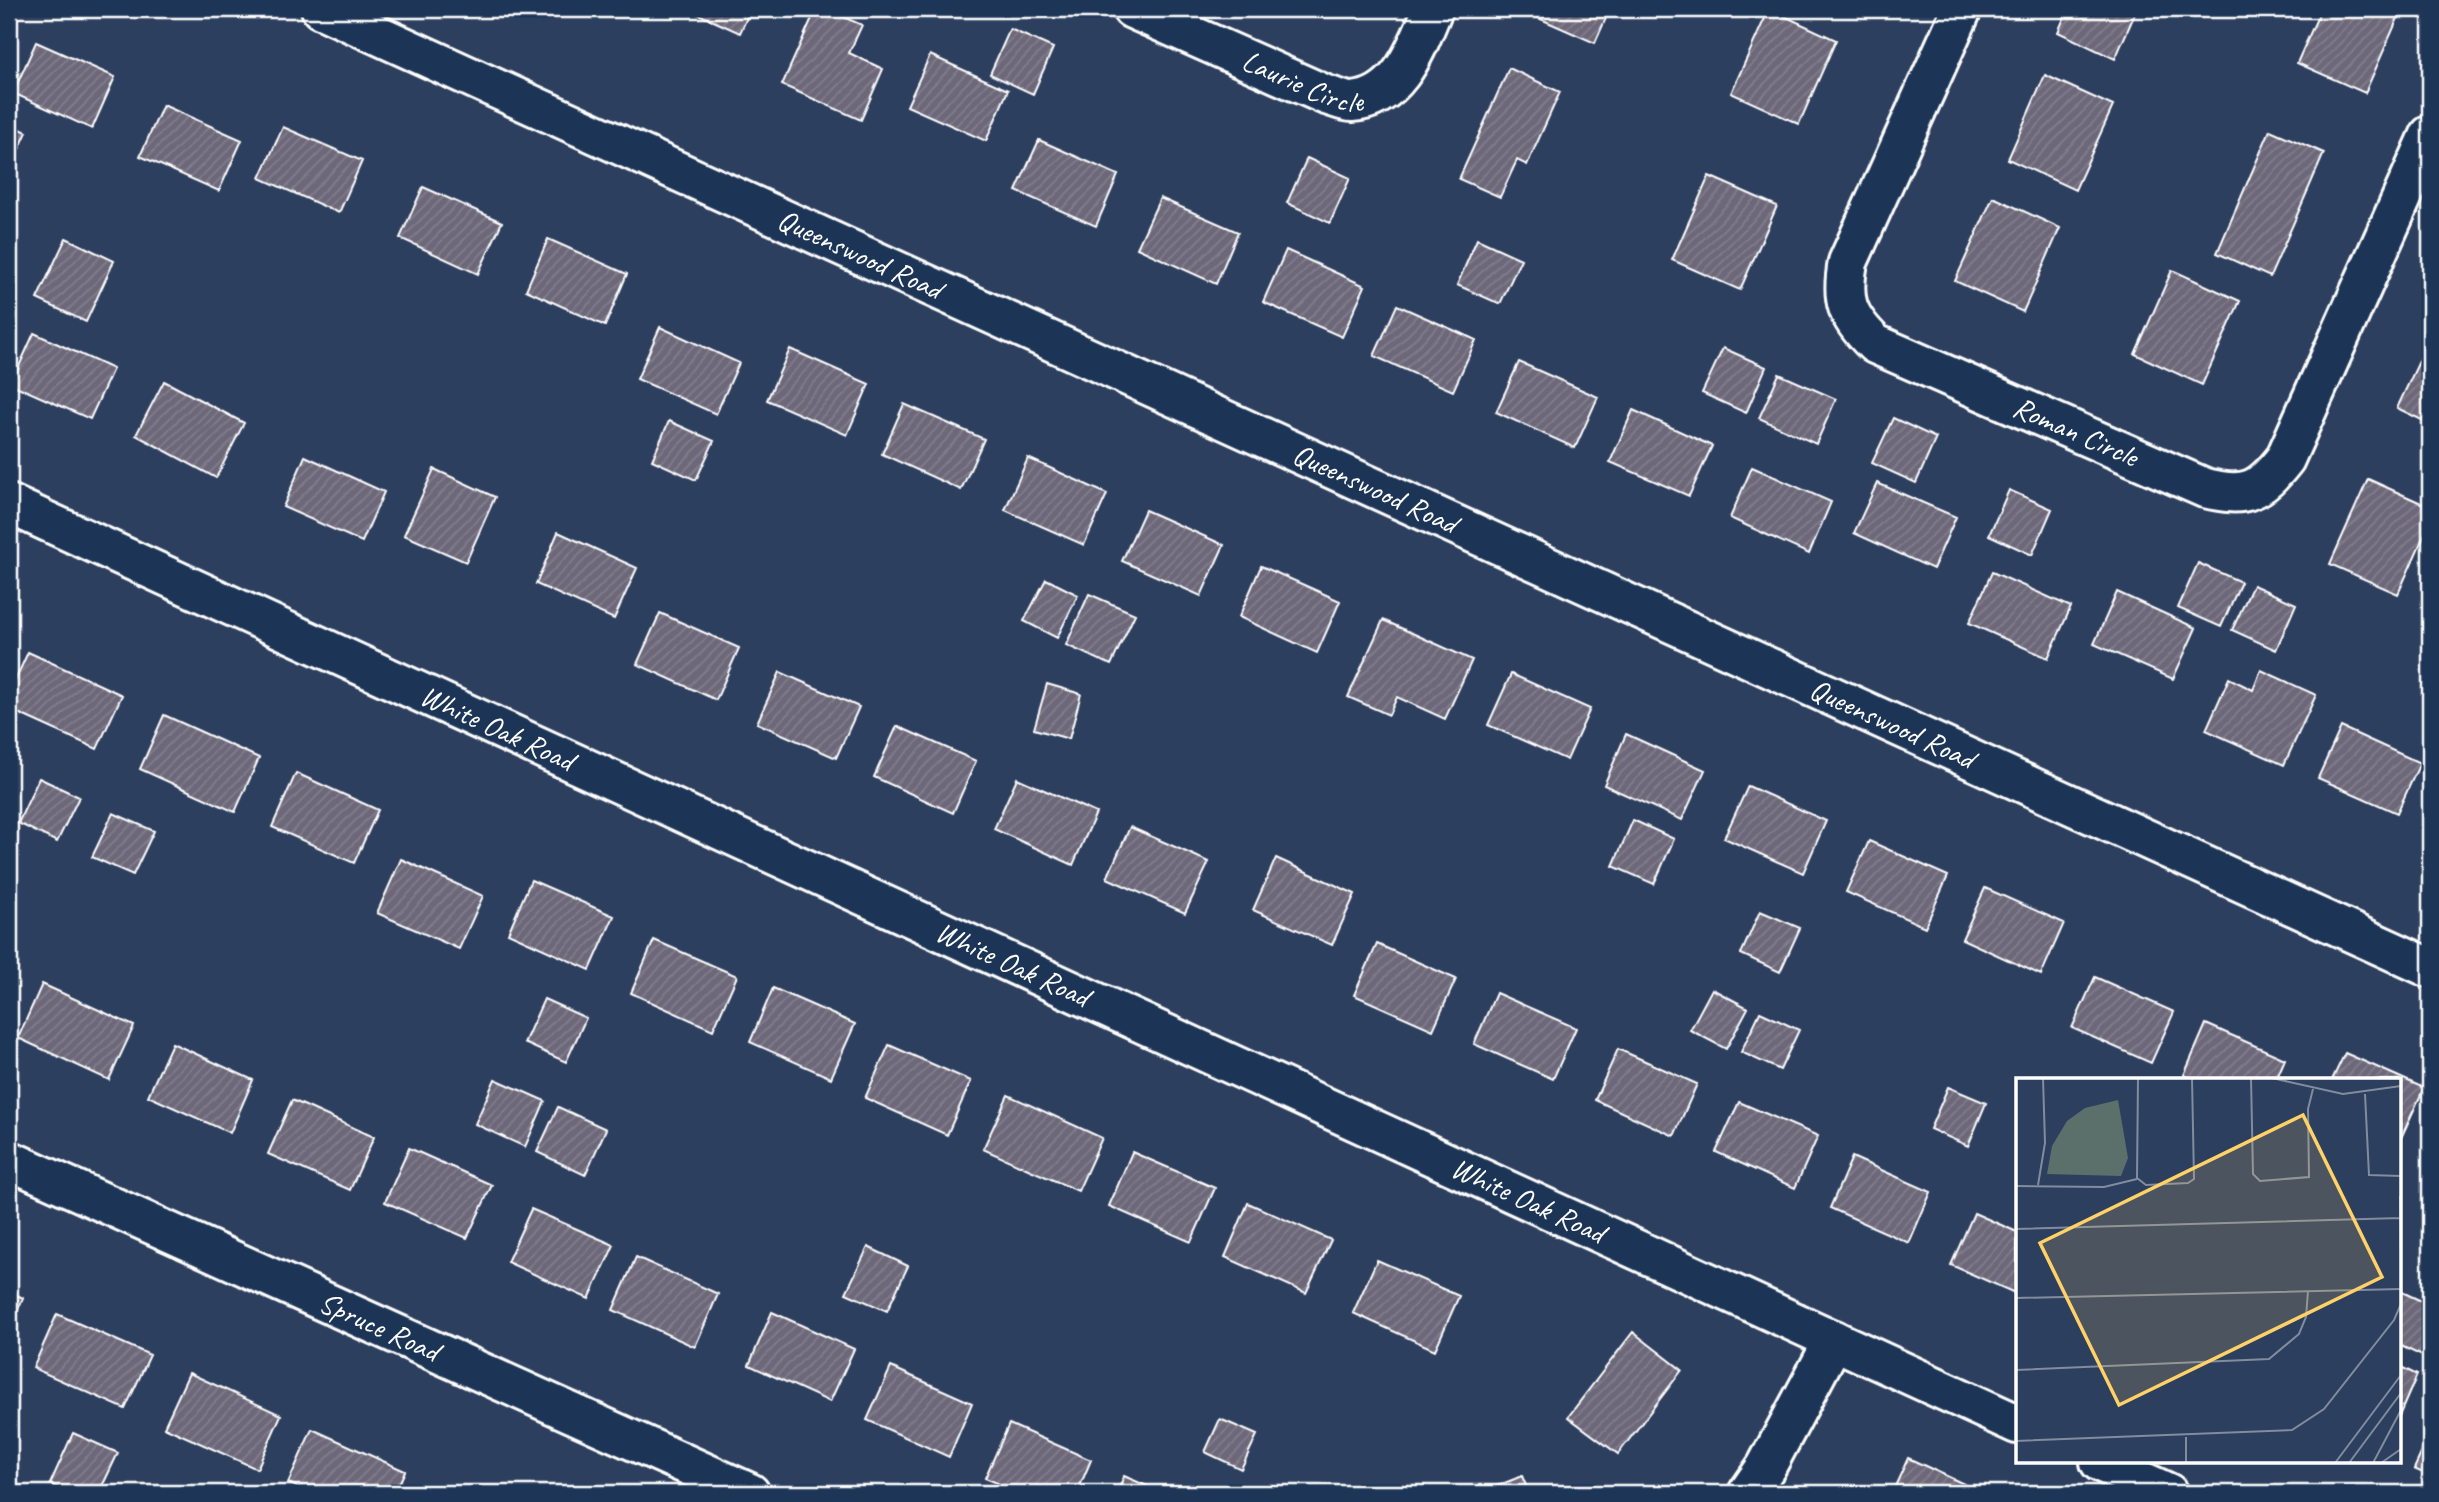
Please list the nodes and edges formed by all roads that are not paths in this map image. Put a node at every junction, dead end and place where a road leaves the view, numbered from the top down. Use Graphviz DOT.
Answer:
graph roads {
  1 [pos="321,9"];
  2 [pos="1132,9"];
  3 [pos="1433,9"];
  4 [pos="1962,9"];
  5 [pos="2430,135"];
  6 [pos="9,504"];
  7 [pos="2430,968"];
  8 [pos="9,1160"];
  9 [pos="1835,1340"];
  10 [pos="2016,1424"];
  11 [pos="2104,1464"];
  12 [pos="750,1493"];
  13 [pos="1748,1493"];
  14 [pos="2168,1493"];
  1 -- 7 [label="street, Queenswood Road"];
  2 -- 3 [label="street, Laurie Circle"];
  4 -- 5 [label="street, Roman Circle"];
  6 -- 9 [label="street, White Oak Road"];
  8 -- 12 [label="street, Spruce Road"];
  9 -- 10 [label="street, White Oak Road"];
  9 -- 13 [label="street"];
  11 -- 14 [label="street"];
}
